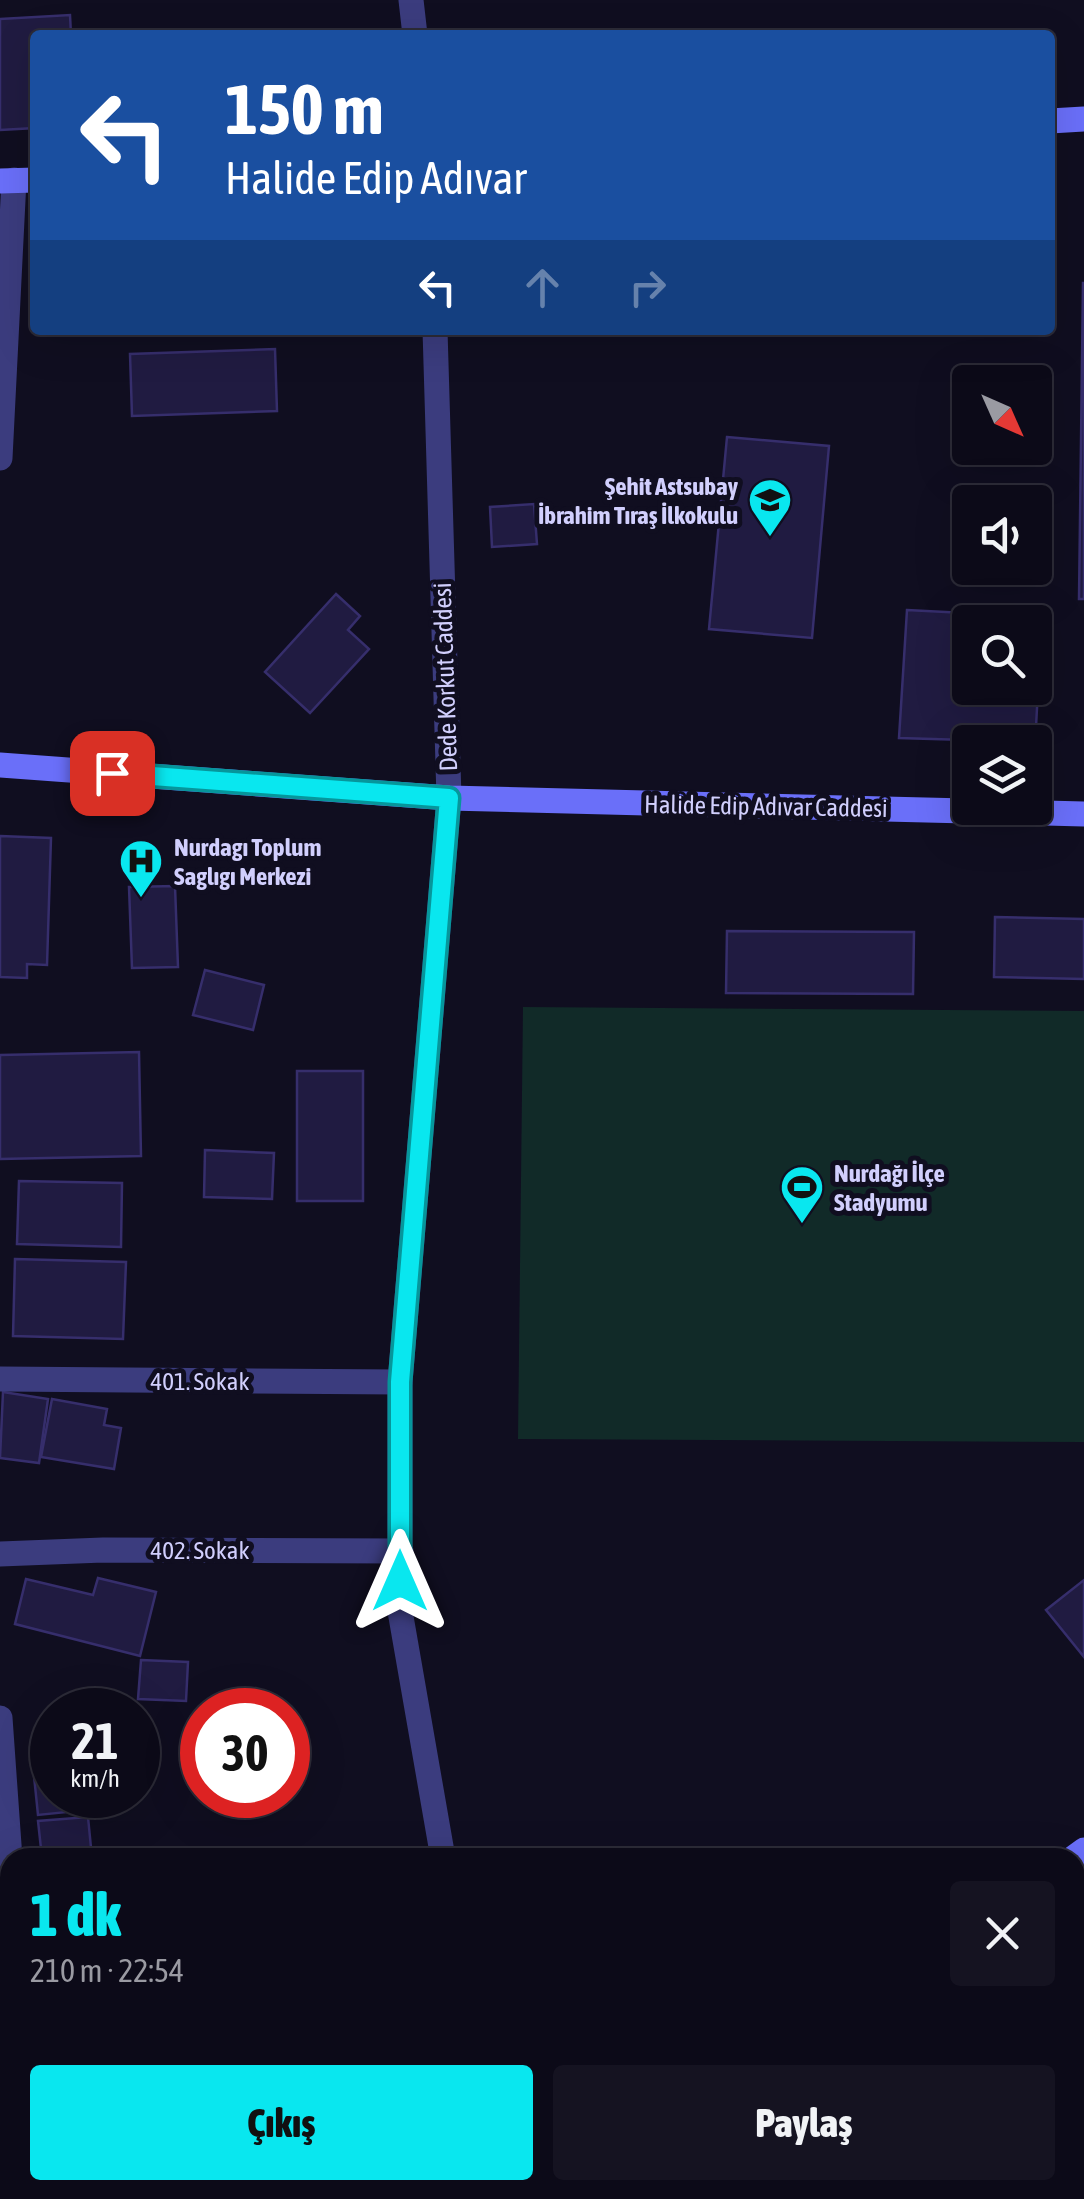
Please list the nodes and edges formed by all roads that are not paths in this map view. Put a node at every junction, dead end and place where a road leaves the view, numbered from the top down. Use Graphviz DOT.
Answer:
graph roads {
  1 [pos="411,0"];
  2 [pos="414,30"];
  3 [pos="1084,119"];
  4 [pos="1055,121"];
  5 [pos="16,180"];
  6 [pos="435,335"];
  7 [pos="0,458"];
  8 [pos="0,765"];
  9 [pos="449,798"];
  10 [pos="1084,814"];
  11 [pos="0,1379"];
  12 [pos="400,1382"];
  13 [pos="401,1551"];
  14 [pos="0,1554"];
  15 [pos="0,1718"];
  16 [pos="9,1848"];
  17 [pos="441,1848"];
  1 -- 2 [label="street"];
  3 -- 4 [label="street"];
  5 -- 7 [label="street"];
  6 -- 9 [label="street, Dede Korkut Caddesi"];
  8 -- 9 [label="street, Halide Edip Adıvar Caddesi"];
  9 -- 10 [label="street, Halide Edip Adıvar Caddesi"];
  9 -- 12 [label="street, Dede Korkut Caddesi"];
  11 -- 12 [label="street, 401. Sokak"];
  12 -- 13 [label="street, Dede Korkut Caddesi"];
  13 -- 14 [label="street, 402. Sokak"];
  13 -- 17 [label="street, Dede Korkut Caddesi"];
  15 -- 16 [label="street"];
}
